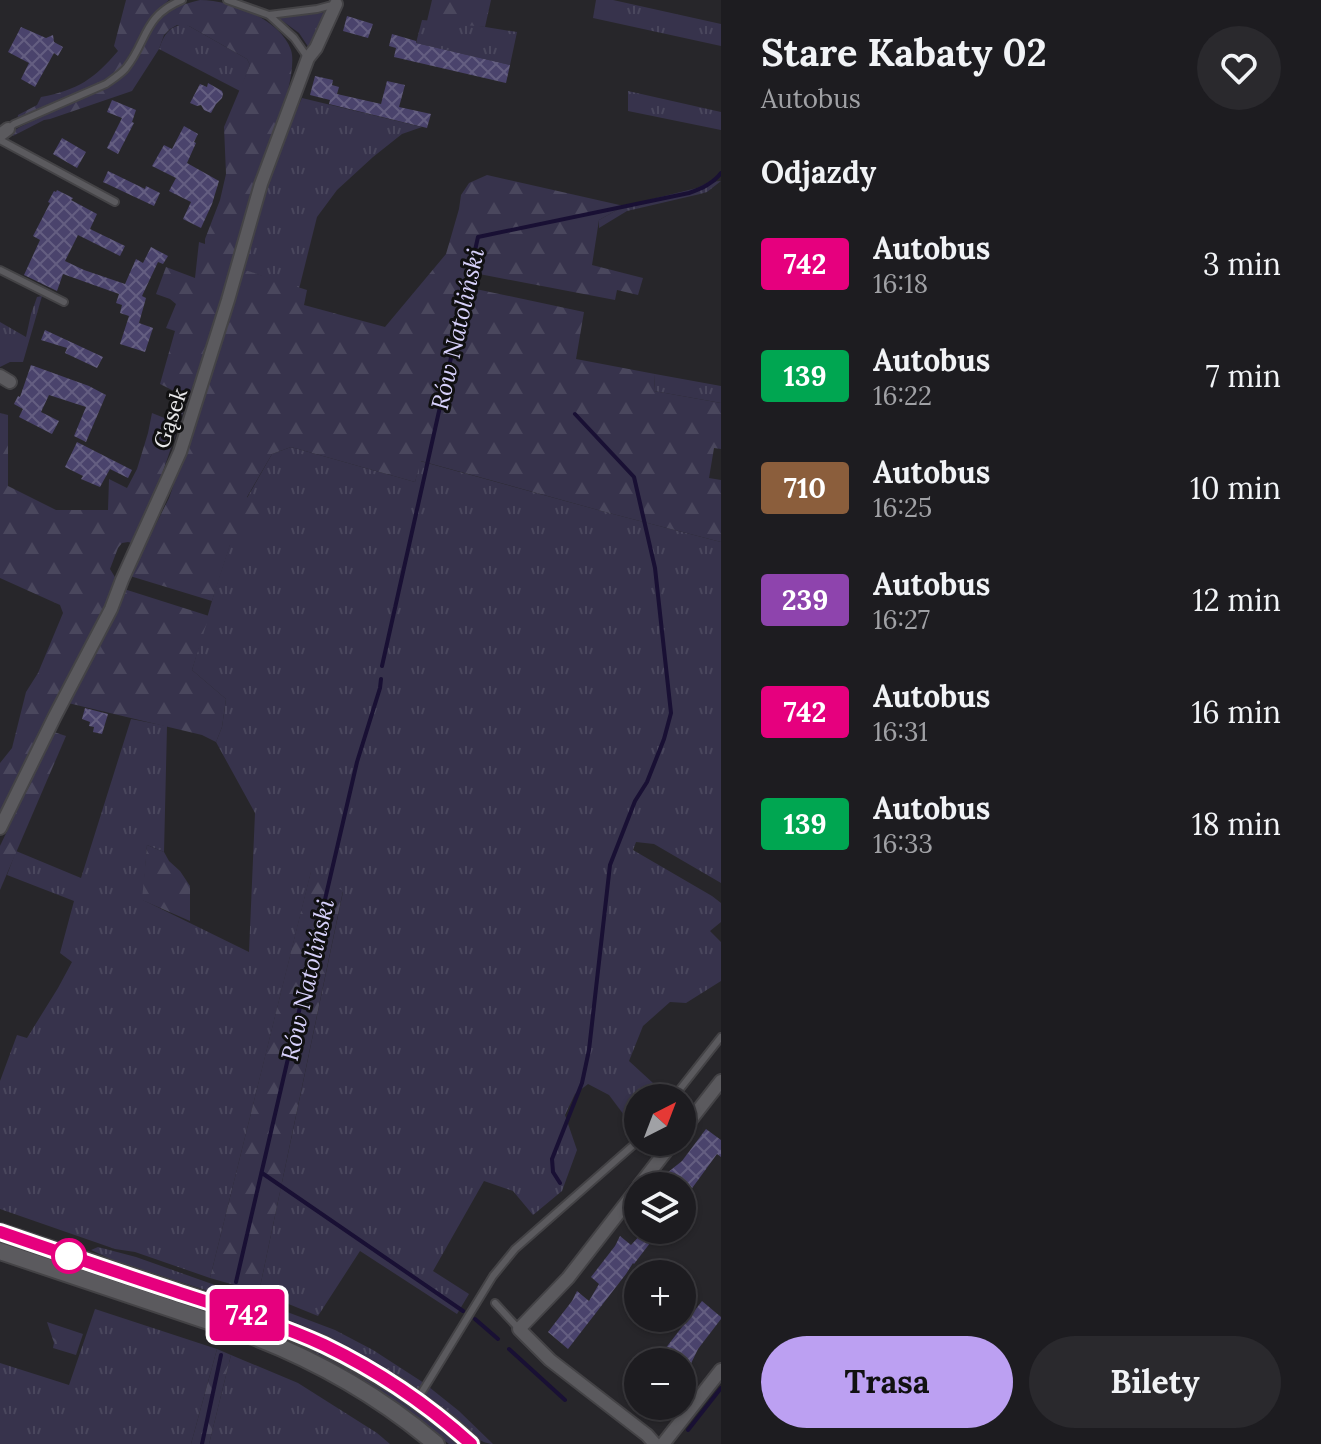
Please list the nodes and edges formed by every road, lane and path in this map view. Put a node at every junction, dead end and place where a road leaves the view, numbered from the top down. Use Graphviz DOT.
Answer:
graph roads {
  1 [pos="182,0"];
  2 [pos="227,0"];
  3 [pos="336,4"];
  4 [pos="269,15"];
  5 [pos="308,58"];
  6 [pos="3,135"];
  7 [pos="115,202"];
  8 [pos="0,270"];
  9 [pos="64,302"];
  10 [pos="0,828"];
  11 [pos="721,1037"];
  12 [pos="721,1081"];
  13 [pos="684,1084"];
  14 [pos="696,1113"];
  15 [pos="624,1153"];
  16 [pos="662,1156"];
  17 [pos="650,1172"];
  18 [pos="624,1206"];
  19 [pos="0,1232"];
  20 [pos="8,1253"];
  21 [pos="495,1303"];
  22 [pos="519,1329"];
  23 [pos="721,1370"];
  24 [pos="417,1400"];
  25 [pos="436,1444"];
  26 [pos="471,1444"];
  27 [pos="655,1444"];
  28 [pos="663,1444"];
  1 -- 6 [label="lane"];
  2 -- 4 [label="lane"];
  3 -- 4 [label="lane"];
  3 -- 5 [label="street, Gąsek"];
  4 -- 5 [label="lane"];
  5 -- 10 [label="street, Gąsek"];
  6 -- 7 [label="lane"];
  8 -- 9 [label="lane"];
  11 -- 13 [label="lane"];
  12 -- 14 [label="street"];
  15 -- 24 [label="lane"];
  16 -- 17 [label="street"];
  18 -- 22 [label="street"];
  19 -- 24 [label="street"];
  20 -- 25 [label="street"];
  21 -- 22 [label="lane"];
  22 -- 27 [label="street"];
  23 -- 28 [label="street"];
  24 -- 26 [label="street"];
}
